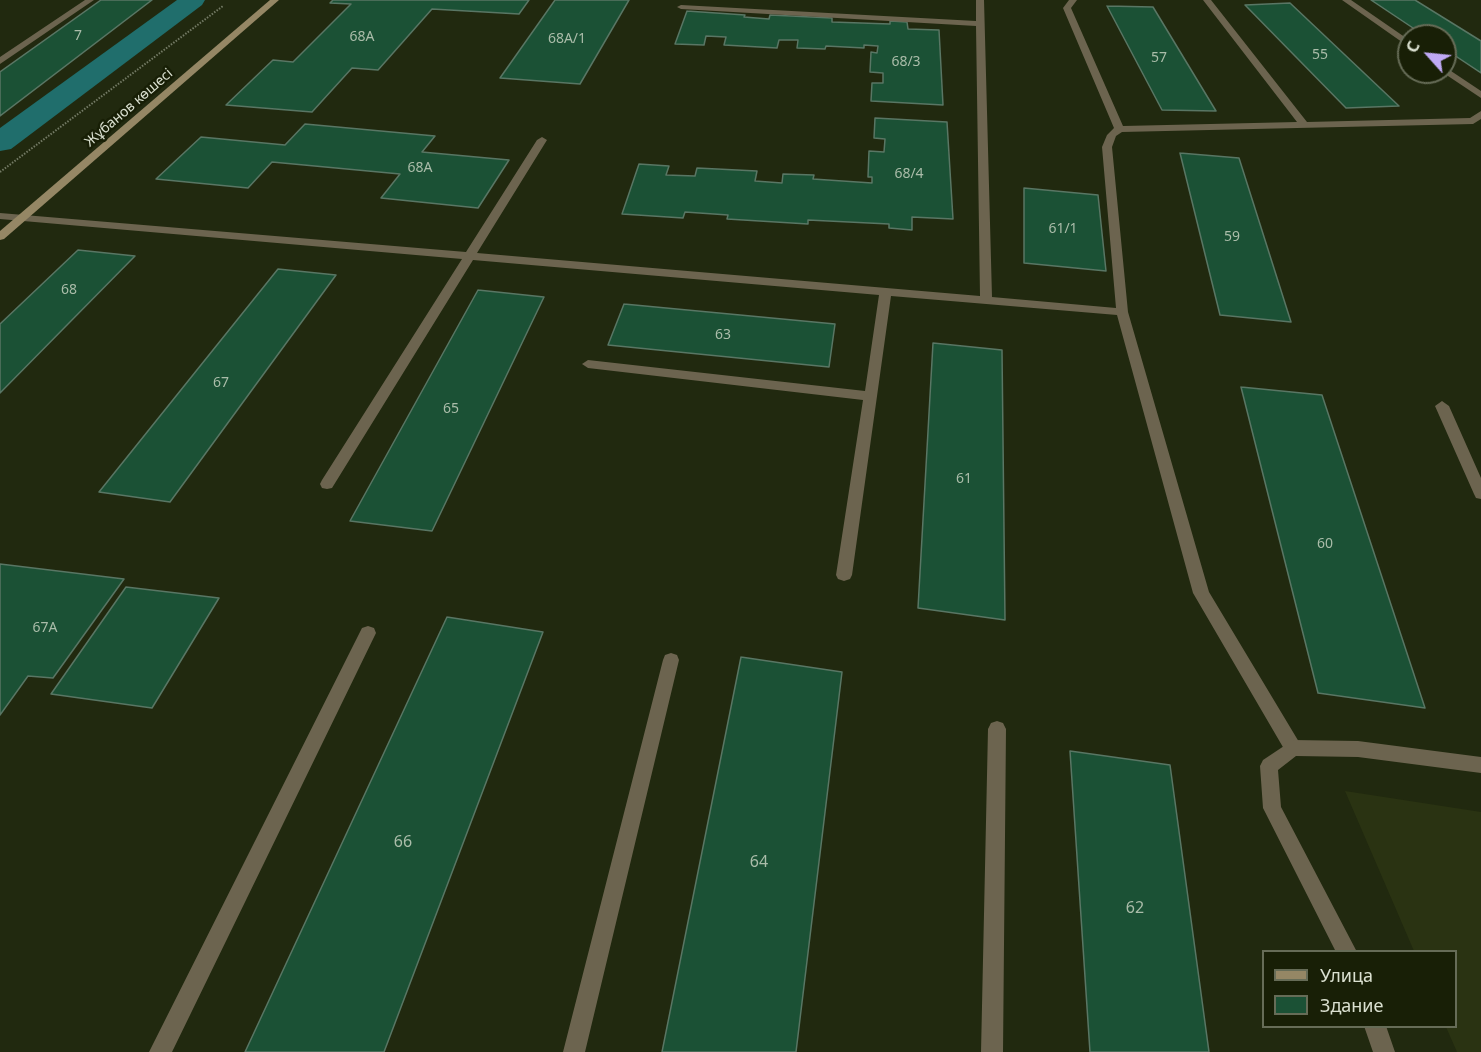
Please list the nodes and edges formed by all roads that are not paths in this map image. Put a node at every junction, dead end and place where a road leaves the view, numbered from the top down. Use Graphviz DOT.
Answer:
graph roads {
  1 [pos="90,0"];
  2 [pos="275,0"];
  3 [pos="980,0"];
  4 [pos="1072,0"];
  5 [pos="1207,0"];
  6 [pos="1346,0"];
  7 [pos="681,8"];
  8 [pos="980,24"];
  9 [pos="1397,36"];
  10 [pos="0,61"];
  11 [pos="1457,78"];
  12 [pos="1481,95"];
  13 [pos="1481,114"];
  14 [pos="1304,124"];
  15 [pos="1119,129"];
  16 [pos="543,140"];
  17 [pos="0,216"];
  18 [pos="23,217"];
  19 [pos="0,237"];
  20 [pos="470,256"];
  21 [pos="886,291"];
  22 [pos="986,300"];
  23 [pos="1122,312"];
  24 [pos="588,364"];
  25 [pos="871,396"];
  26 [pos="1442,406"];
  27 [pos="327,484"];
  28 [pos="1481,494"];
  29 [pos="844,575"];
  30 [pos="368,633"];
  31 [pos="671,660"];
  32 [pos="997,729"];
  33 [pos="1293,748"];
  34 [pos="1481,765"];
  35 [pos="1346,950"];
  36 [pos="1376,1028"];
  37 [pos="160,1052"];
  38 [pos="574,1052"];
  39 [pos="992,1052"];
  40 [pos="1384,1052"];
  1 -- 10 [label="street"];
  2 -- 18 [label="main road, Жұбанов көшесі"];
  3 -- 8 [label="street"];
  4 -- 15 [label="street"];
  5 -- 14 [label="street"];
  6 -- 9 [label="street"];
  7 -- 8 [label="street"];
  8 -- 22 [label="street"];
  11 -- 12 [label="street"];
  13 -- 14 [label="street"];
  14 -- 15 [label="street"];
  15 -- 23 [label="street"];
  16 -- 20 [label="street"];
  17 -- 18 [label="street"];
  18 -- 19 [label="main road, Жұбанов көшесі"];
  18 -- 20 [label="street"];
  20 -- 21 [label="street"];
  20 -- 27 [label="street"];
  21 -- 22 [label="street"];
  21 -- 25 [label="street"];
  22 -- 23 [label="street"];
  23 -- 33 [label="street"];
  24 -- 25 [label="street"];
  25 -- 29 [label="street"];
  26 -- 28 [label="street"];
  30 -- 37 [label="street"];
  31 -- 38 [label="street"];
  32 -- 39 [label="street"];
  33 -- 34 [label="street"];
  33 -- 35 [label="street"];
  36 -- 40 [label="street"];
}
